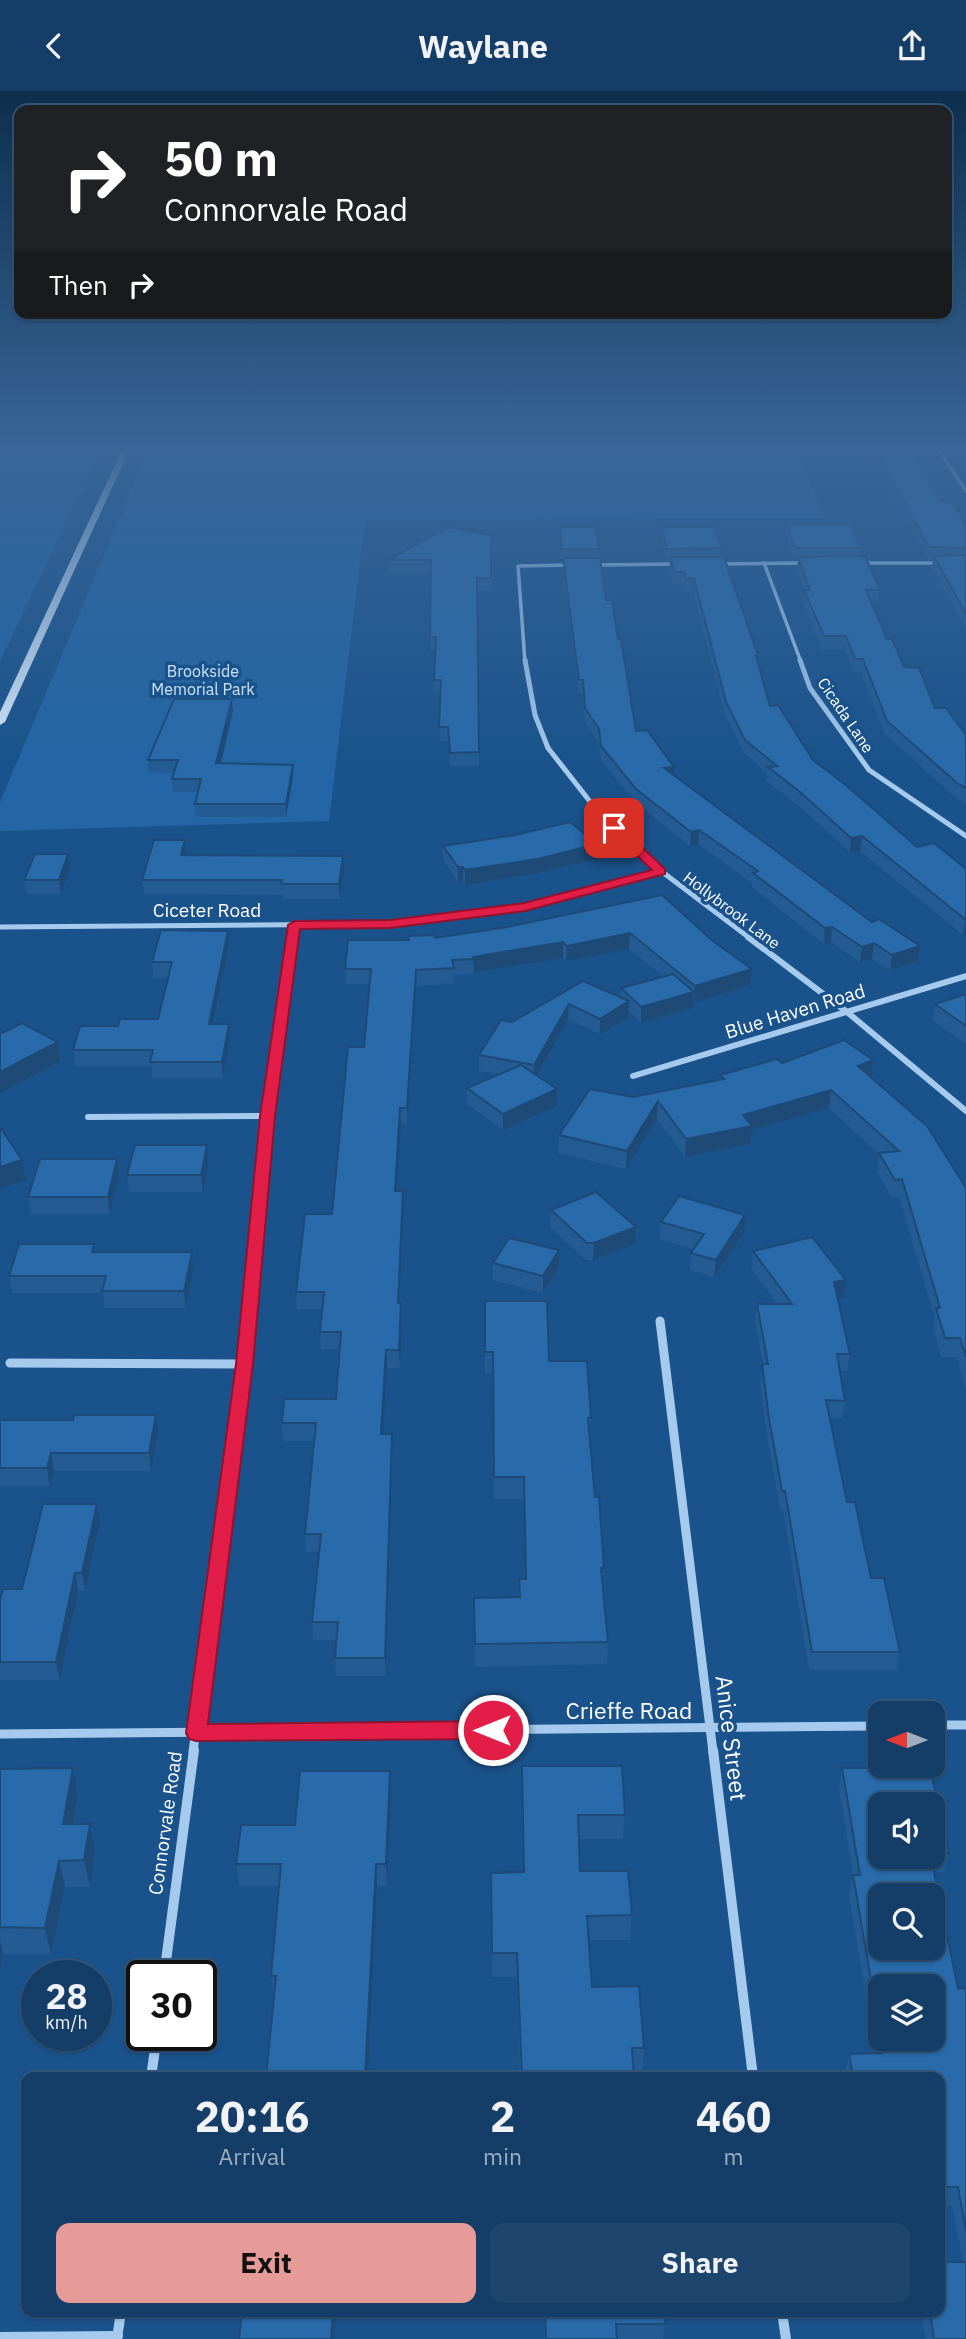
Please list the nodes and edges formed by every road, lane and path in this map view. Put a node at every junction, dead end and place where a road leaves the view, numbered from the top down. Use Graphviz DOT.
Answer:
graph roads {
  1 [pos="79,551"];
  2 [pos="764,563"];
  3 [pos="805,563"];
  4 [pos="845,563"];
  5 [pos="953,563"];
  6 [pos="682,564"];
  7 [pos="710,564"];
  8 [pos="573,565"];
  9 [pos="587,565"];
  10 [pos="0,722"];
  11 [pos="966,836"];
  12 [pos="661,871"];
  13 [pos="295,925"];
  14 [pos="0,927"];
  15 [pos="966,976"];
  16 [pos="847,1012"];
  17 [pos="633,1076"];
  18 [pos="966,1111"];
  19 [pos="268,1116"];
  20 [pos="88,1117"];
  21 [pos="660,1321"];
  22 [pos="10,1363"];
  23 [pos="244,1364"];
  24 [pos="945,1725"];
  25 [pos="966,1725"];
  26 [pos="868,1726"];
  27 [pos="709,1728"];
  28 [pos="196,1733"];
  29 [pos="0,1734"];
  30 [pos="166,1960"];
  31 [pos="155,2051"];
  32 [pos="152,2072"];
  33 [pos="752,2072"];
  34 [pos="120,2317"];
  35 [pos="783,2317"];
  36 [pos="0,2337"];
  37 [pos="118,2337"];
  38 [pos="786,2339"];
  1 -- 10 [label="main road"];
  2 -- 3 [label="street"];
  2 -- 7 [label="street"];
  2 -- 11 [label="street, Cicada Lane"];
  4 -- 5 [label="street"];
  6 -- 9 [label="street"];
  8 -- 12 [label="street, Hollybrook Lane"];
  12 -- 13 [label="street, Ciceter Road"];
  12 -- 16 [label="street, Hollybrook Lane"];
  13 -- 14 [label="street, Ciceter Road"];
  13 -- 19 [label="street, Connorvale Road"];
  15 -- 16 [label="street, Blue Haven Road"];
  16 -- 17 [label="street, Blue Haven Road"];
  16 -- 18 [label="street, Hollybrook Lane"];
  19 -- 20 [label="street"];
  19 -- 23 [label="street, Connorvale Road"];
  21 -- 27 [label="street, Anice Street"];
  22 -- 23 [label="street"];
  23 -- 28 [label="street, Connorvale Road"];
  24 -- 25 [label="street"];
  26 -- 27 [label="street, Crieffe Road"];
  27 -- 28 [label="street, Crieffe Road"];
  27 -- 33 [label="street, Anice Street"];
  28 -- 29 [label="street, Crieffe Road"];
  28 -- 30 [label="street, Connorvale Road"];
  31 -- 32 [label="street"];
  34 -- 37 [label="street"];
  35 -- 38 [label="street"];
  36 -- 37 [label="street"];
}
